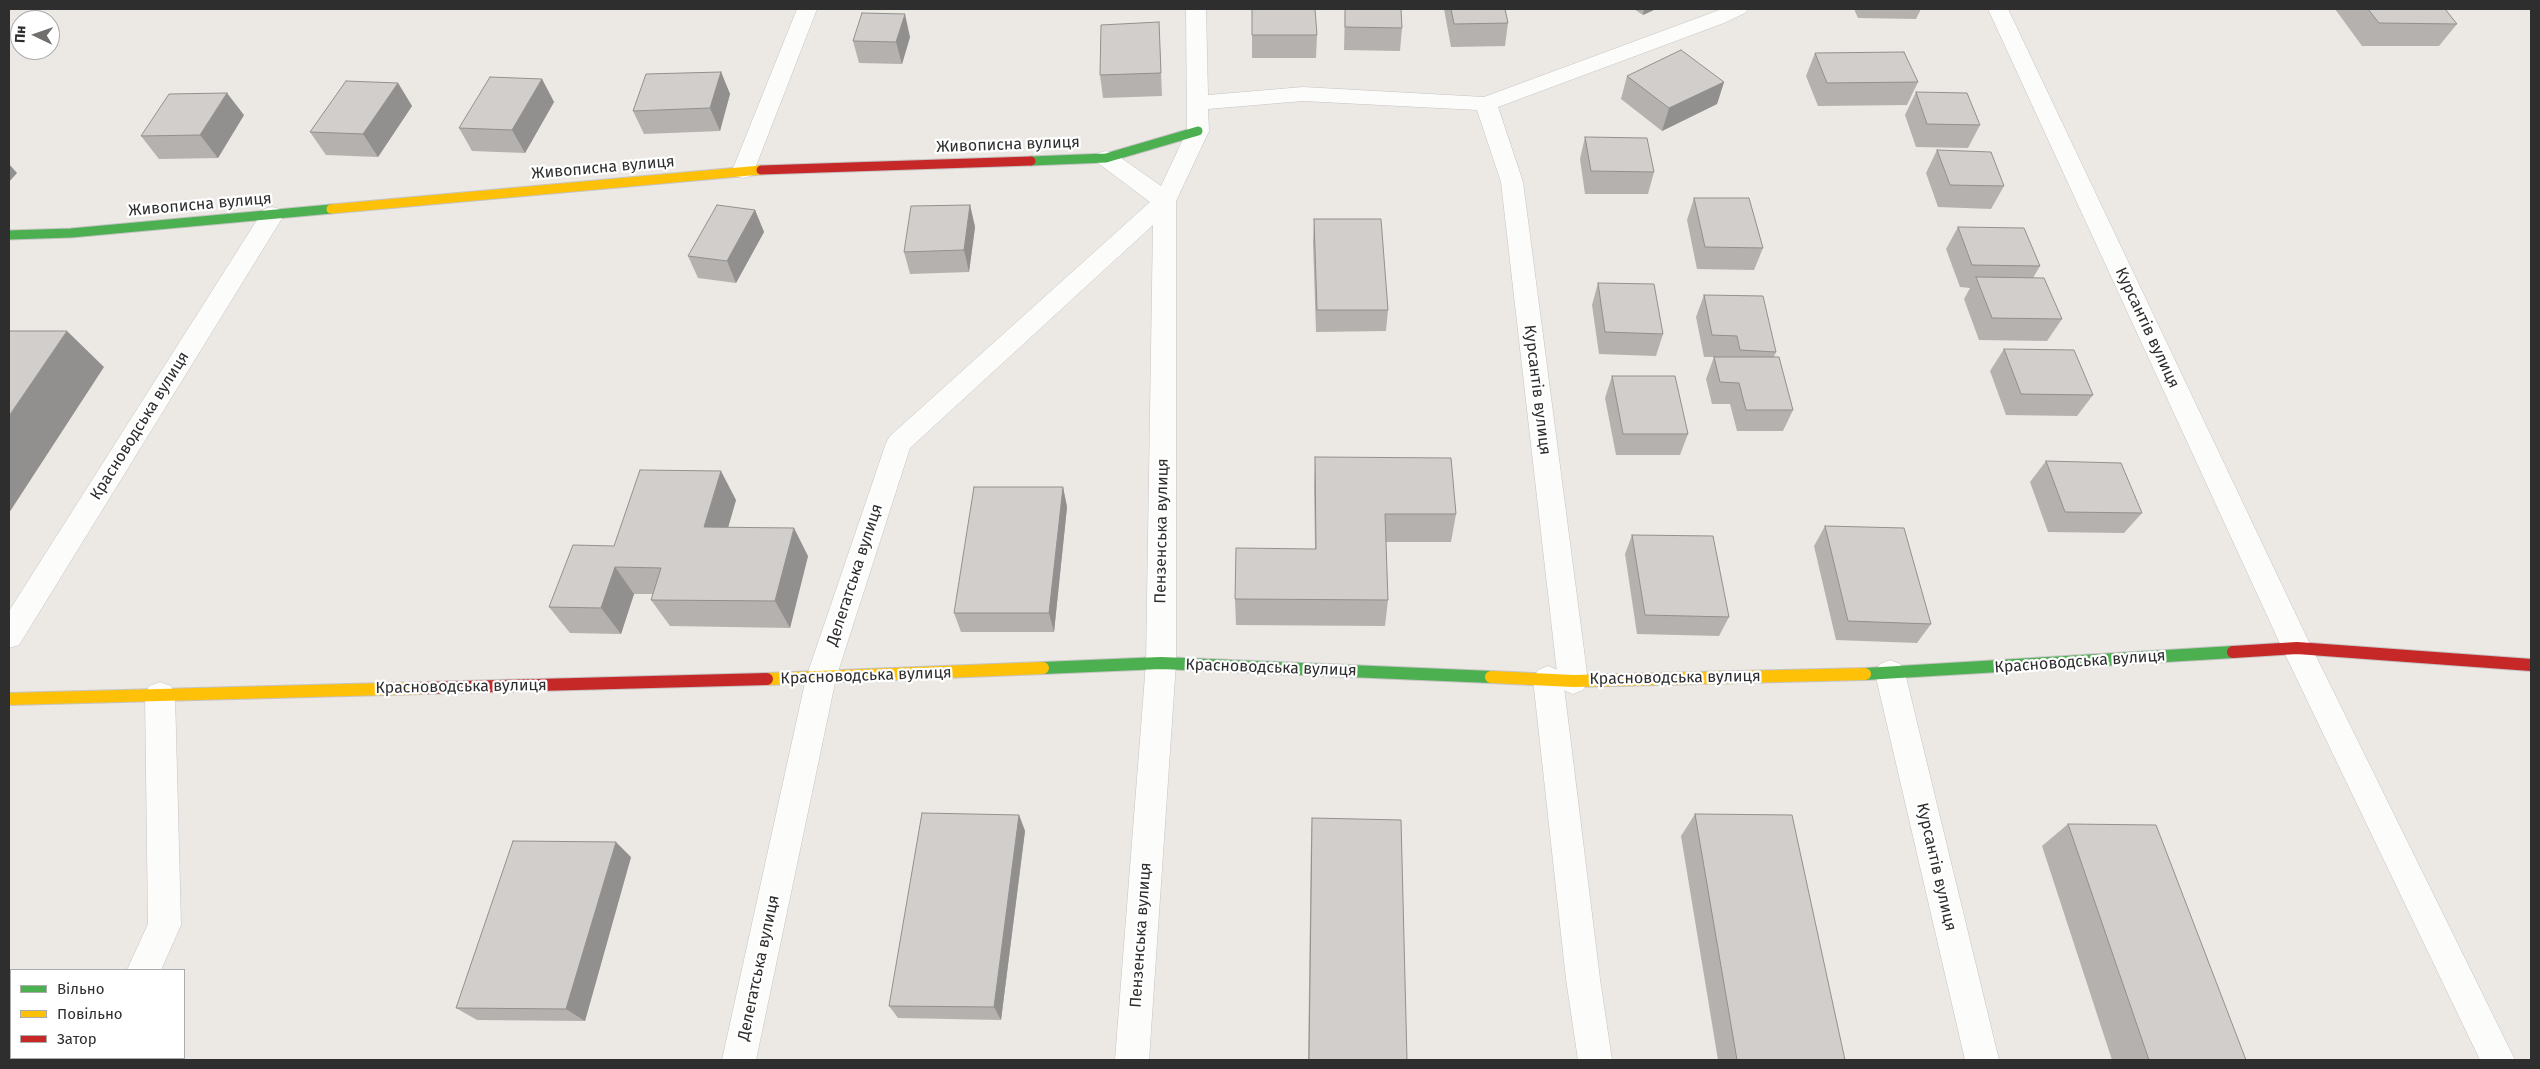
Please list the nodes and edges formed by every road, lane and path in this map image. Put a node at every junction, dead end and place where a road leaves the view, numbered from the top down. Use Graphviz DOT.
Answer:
graph roads {
  1 [pos="806,9"];
  2 [pos="1196,9"];
  3 [pos="1738,9"];
  4 [pos="1998,9"];
  5 [pos="1198,103"];
  6 [pos="1486,104"];
  7 [pos="1198,130"];
  8 [pos="1106,158"];
  9 [pos="743,171"];
  10 [pos="1165,201"];
  11 [pos="272,215"];
  12 [pos="9,236"];
  13 [pos="9,636"];
  14 [pos="2296,648"];
  15 [pos="1161,663"];
  16 [pos="2531,666"];
  17 [pos="1890,674"];
  18 [pos="821,678"];
  19 [pos="1561,680"];
  20 [pos="160,695"];
  21 [pos="9,699"];
  22 [pos="144,969"];
  23 [pos="739,1060"];
  24 [pos="1132,1060"];
  25 [pos="1595,1060"];
  26 [pos="1982,1060"];
  27 [pos="2498,1060"];
  1 -- 9 [label="street"];
  2 -- 5 [label="street, Пензенська вулиця"];
  3 -- 6 [label="street"];
  4 -- 14 [label="street, Курсантів вулиця"];
  5 -- 6 [label="street"];
  5 -- 7 [label="street, Пензенська вулиця"];
  6 -- 19 [label="street, Курсантів вулиця"];
  7 -- 8 [label="street, Живописна вулиця"];
  7 -- 10 [label="street, Пензенська вулиця"];
  8 -- 9 [label="street, Живописна вулиця"];
  8 -- 10 [label="street"];
  9 -- 11 [label="street, Живописна вулиця"];
  10 -- 15 [label="street, Пензенська вулиця"];
  10 -- 18 [label="street, Делегатська вулиця"];
  11 -- 12 [label="street, Живописна вулиця"];
  11 -- 13 [label="street, Красноводська вулиця"];
  14 -- 16 [label="street, Красноводська вулиця"];
  14 -- 17 [label="street, Красноводська вулиця"];
  14 -- 27 [label="street, Курсантів вулиця"];
  15 -- 18 [label="street, Красноводська вулиця"];
  15 -- 19 [label="street, Красноводська вулиця"];
  15 -- 24 [label="street, Пензенська вулиця"];
  17 -- 19 [label="street, Красноводська вулиця"];
  17 -- 26 [label="street, Курсантів вулиця"];
  18 -- 20 [label="street, Красноводська вулиця"];
  18 -- 23 [label="street, Делегатська вулиця"];
  19 -- 25 [label="street, Курсантів вулиця"];
  20 -- 21 [label="street, Красноводська вулиця"];
  20 -- 22 [label="street"];
}
